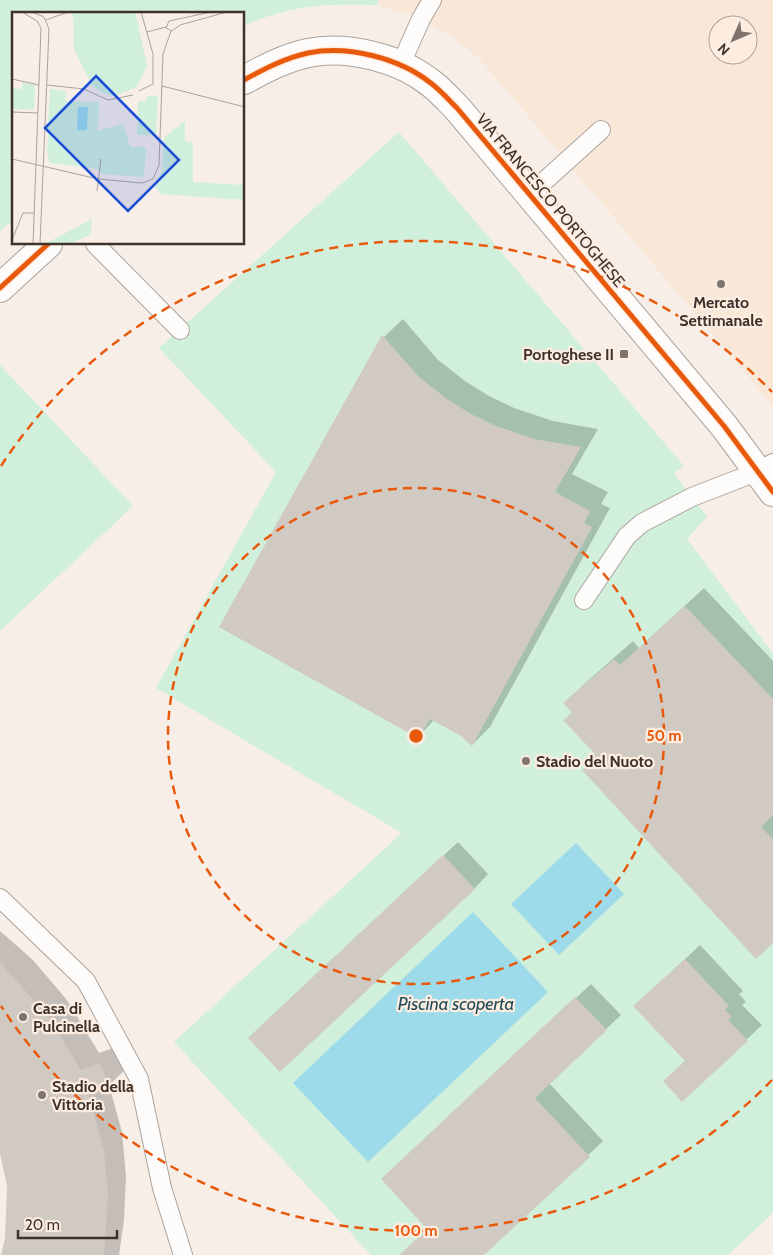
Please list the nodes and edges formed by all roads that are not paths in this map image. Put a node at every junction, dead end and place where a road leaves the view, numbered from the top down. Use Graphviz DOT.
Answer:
graph roads {
  1 [pos="432,0"];
  2 [pos="400,66"];
  3 [pos="245,79"];
  4 [pos="601,130"];
  5 [pos="530,195"];
  6 [pos="47,245"];
  7 [pos="96,245"];
  8 [pos="0,288"];
  9 [pos="180,330"];
  10 [pos="768,475"];
  11 [pos="584,600"];
  12 [pos="0,898"];
  13 [pos="183,1255"];
  1 -- 2 [label="lane"];
  2 -- 3 [label="street, VIA FRANCESCO PORTOGHESE"];
  2 -- 5 [label="street, VIA FRANCESCO PORTOGHESE"];
  4 -- 5 [label="lane"];
  5 -- 10 [label="street, VIA FRANCESCO PORTOGHESE"];
  6 -- 8 [label="street"];
  7 -- 9 [label="lane"];
  10 -- 11 [label="lane"];
  12 -- 13 [label="lane"];
}
